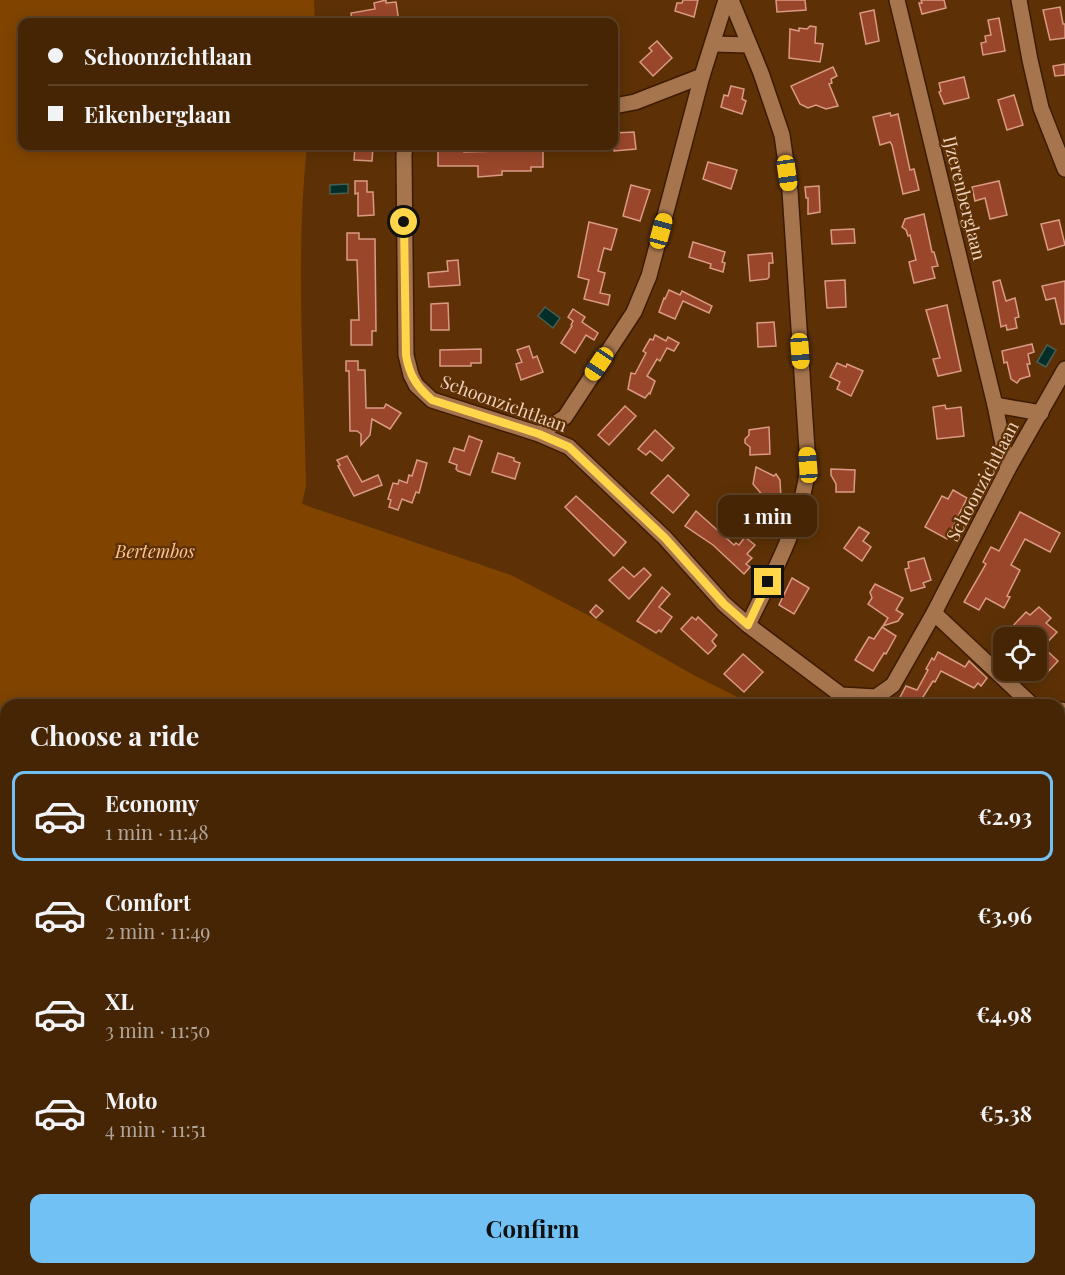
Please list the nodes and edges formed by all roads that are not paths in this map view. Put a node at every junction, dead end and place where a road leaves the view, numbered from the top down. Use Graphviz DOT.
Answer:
graph roads {
  1 [pos="726,0"];
  2 [pos="731,0"];
  3 [pos="897,0"];
  4 [pos="1019,0"];
  5 [pos="713,44"];
  6 [pos="748,45"];
  7 [pos="702,76"];
  8 [pos="618,105"];
  9 [pos="405,150"];
  10 [pos="1065,169"];
  11 [pos="1065,369"];
  12 [pos="995,405"];
  13 [pos="1041,413"];
  14 [pos="565,417"];
  15 [pos="539,434"];
  16 [pos="569,447"];
  17 [pos="1008,470"];
  18 [pos="934,613"];
  19 [pos="748,625"];
  20 [pos="1026,699"];
  1 -- 5 [label="street"];
  2 -- 6 [label="street"];
  3 -- 12 [label="street, IJzerenberglaan"];
  4 -- 10 [label="street"];
  5 -- 6 [label="street"];
  5 -- 7 [label="street"];
  6 -- 19 [label="street"];
  7 -- 8 [label="street"];
  7 -- 14 [label="street"];
  9 -- 15 [label="street, Schoonzichtlaan"];
  11 -- 13 [label="street, Schoonzichtlaan"];
  12 -- 13 [label="street"];
  12 -- 17 [label="street, IJzerenberglaan"];
  13 -- 17 [label="street, Schoonzichtlaan"];
  14 -- 15 [label="street"];
  14 -- 16 [label="street"];
  15 -- 16 [label="street, Schoonzichtlaan"];
  16 -- 19 [label="street, Schoonzichtlaan"];
  17 -- 18 [label="street, Schoonzichtlaan"];
  18 -- 19 [label="street, Schoonzichtlaan"];
  18 -- 20 [label="street"];
}
